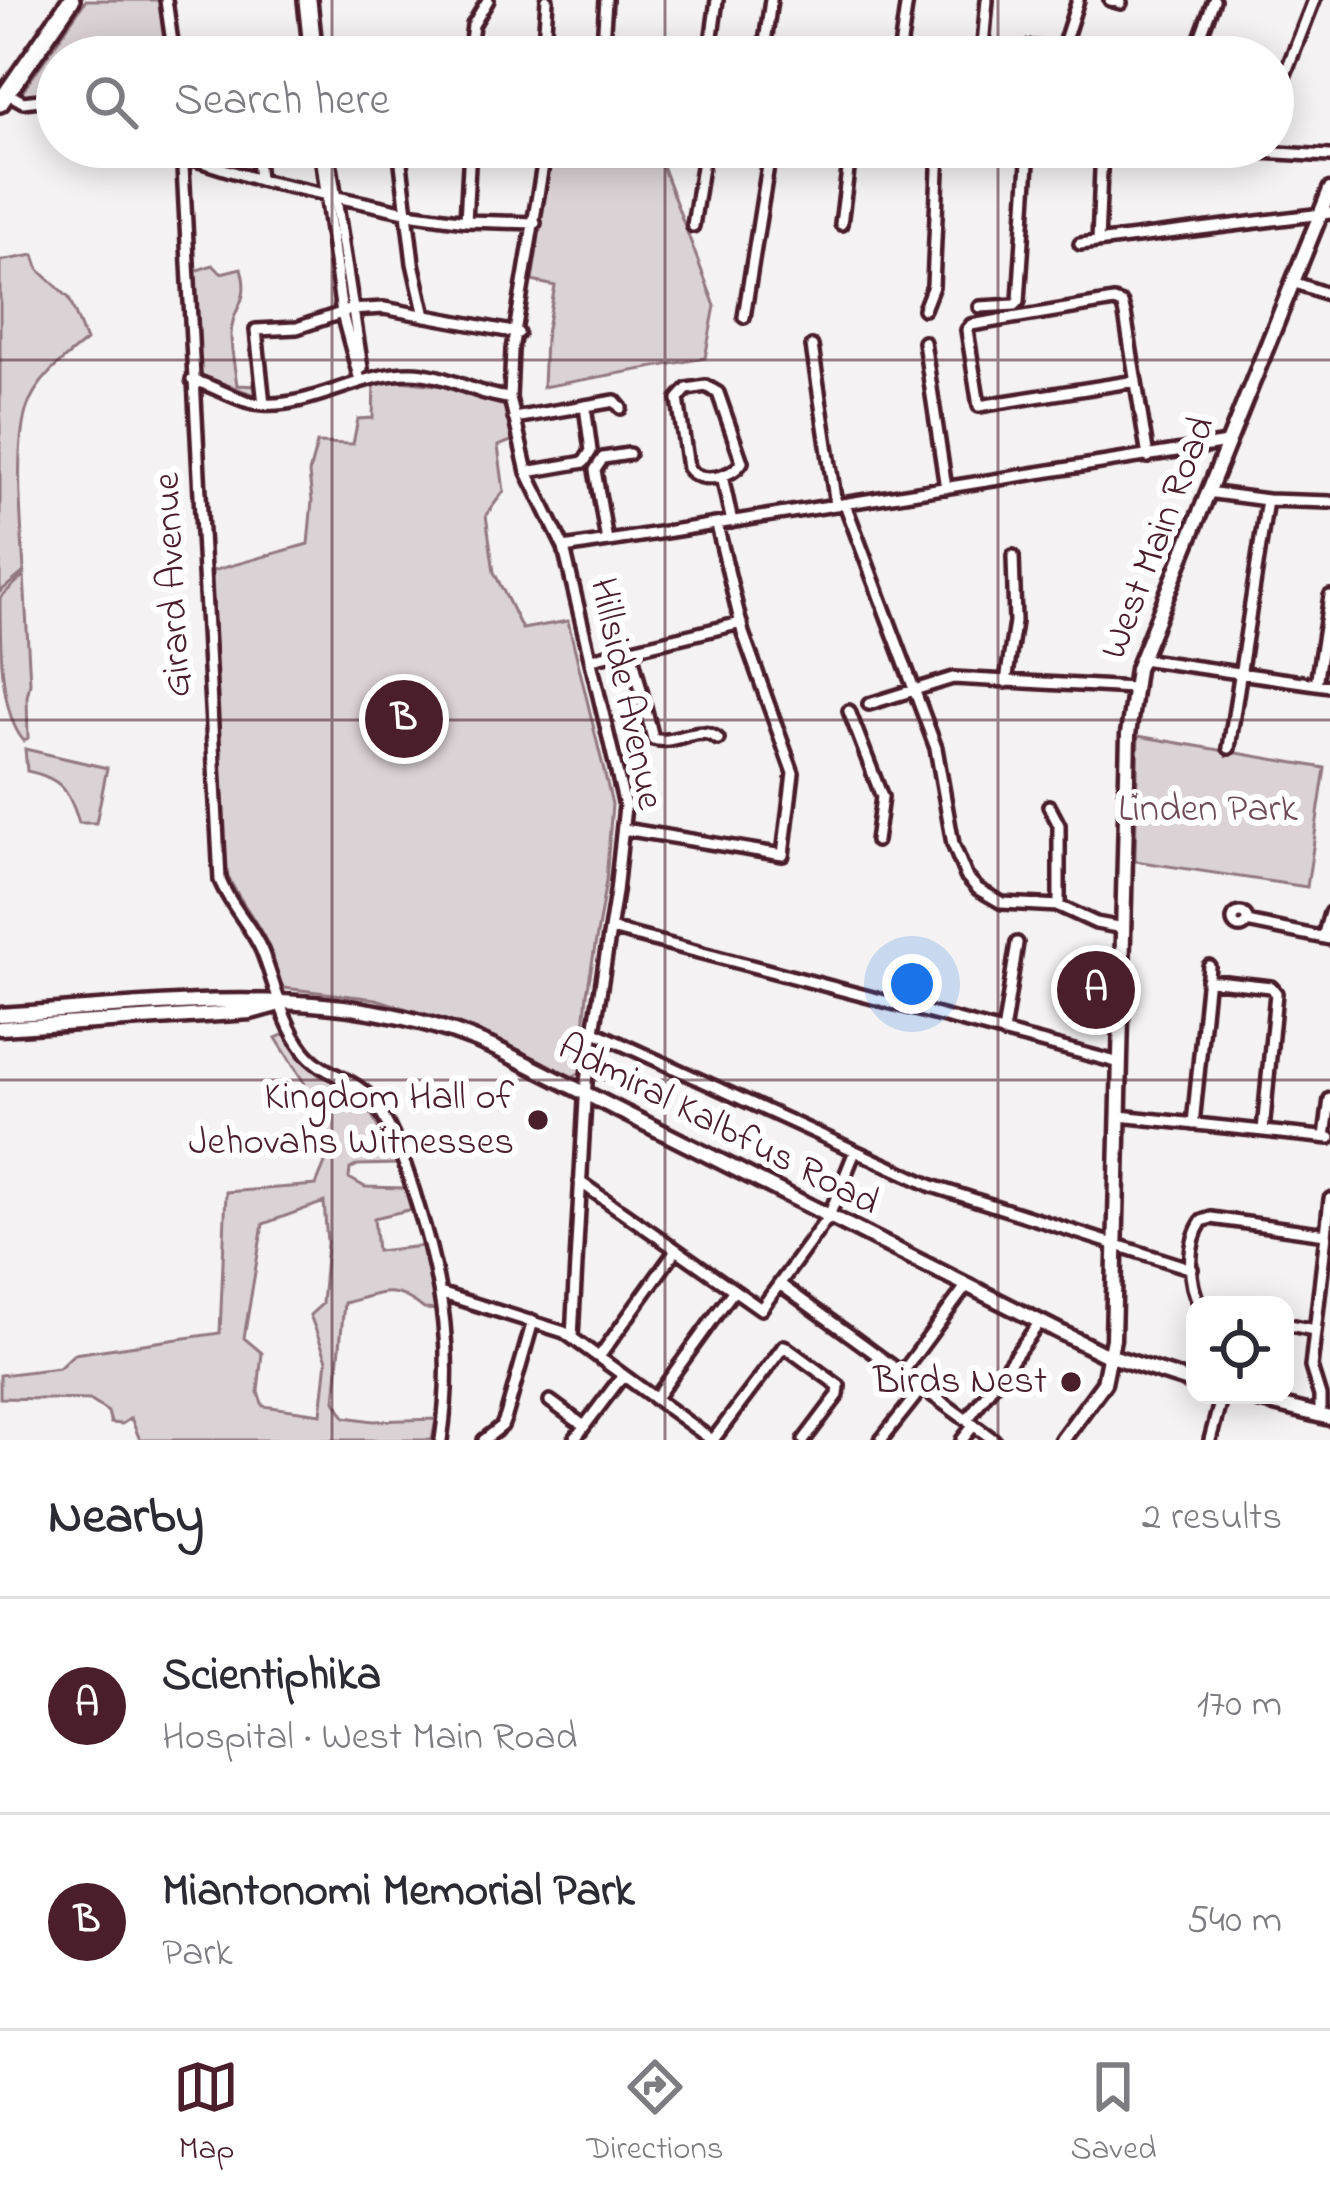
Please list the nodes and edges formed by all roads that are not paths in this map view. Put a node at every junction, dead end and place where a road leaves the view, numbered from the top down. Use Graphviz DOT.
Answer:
graph roads {
  1 [pos="166,0"];
  2 [pos="307,0"];
  3 [pos="488,0"];
  4 [pos="547,0"];
  5 [pos="605,0"];
  6 [pos="717,0"];
  7 [pos="771,0"];
  8 [pos="907,0"];
  9 [pos="987,0"];
  10 [pos="1078,0"];
  11 [pos="1214,0"];
  12 [pos="1314,0"];
  13 [pos="69,3"];
  14 [pos="46,36"];
  15 [pos="171,36"];
  16 [pos="311,36"];
  17 [pos="472,36"];
  18 [pos="544,36"];
  19 [pos="603,36"];
  20 [pos="712,36"];
  21 [pos="766,36"];
  22 [pos="902,36"];
  23 [pos="984,36"];
  24 [pos="1071,36"];
  25 [pos="1201,36"];
  26 [pos="36,50"];
  27 [pos="1294,51"];
  28 [pos="3,98"];
  29 [pos="36,101"];
  30 [pos="1294,152"];
  31 [pos="1330,155"];
  32 [pos="183,168"];
  33 [pos="226,168"];
  34 [pos="258,168"];
  35 [pos="327,168"];
  36 [pos="402,168"];
  37 [pos="469,168"];
  38 [pos="543,168"];
  39 [pos="701,168"];
  40 [pos="768,168"];
  41 [pos="848,168"];
  42 [pos="938,168"];
  43 [pos="1028,168"];
  44 [pos="1101,168"];
  45 [pos="259,180"];
  46 [pos="1330,190"];
  47 [pos="330,194"];
  48 [pos="407,212"];
  49 [pos="1325,213"];
  50 [pos="466,221"];
  51 [pos="535,223"];
  52 [pos="841,224"];
  53 [pos="694,226"];
  54 [pos="1098,242"];
  55 [pos="1080,244"];
  56 [pos="1293,282"];
  57 [pos="1330,295"];
  58 [pos="980,307"];
  59 [pos="923,309"];
  60 [pos="346,312"];
  61 [pos="425,316"];
  62 [pos="744,317"];
  63 [pos="518,333"];
  64 [pos="924,343"];
  65 [pos="812,346"];
  66 [pos="192,380"];
  67 [pos="362,380"];
  68 [pos="1136,381"];
  69 [pos="510,398"];
  70 [pos="264,404"];
  71 [pos="585,406"];
  72 [pos="621,408"];
  73 [pos="514,418"];
  74 [pos="1227,443"];
  75 [pos="591,451"];
  76 [pos="629,454"];
  77 [pos="1148,457"];
  78 [pos="603,458"];
  79 [pos="584,462"];
  80 [pos="595,470"];
  81 [pos="526,472"];
  82 [pos="722,476"];
  83 [pos="946,488"];
  84 [pos="1207,492"];
  85 [pos="1267,500"];
  86 [pos="1330,502"];
  87 [pos="841,505"];
  88 [pos="732,522"];
  89 [pos="717,524"];
  90 [pos="608,541"];
  91 [pos="564,548"];
  92 [pos="1012,556"];
  93 [pos="1330,596"];
  94 [pos="741,623"];
  95 [pos="631,650"];
  96 [pos="1141,658"];
  97 [pos="591,659"];
  98 [pos="1240,674"];
  99 [pos="1006,682"];
  100 [pos="1316,684"];
  101 [pos="1330,686"];
  102 [pos="914,688"];
  103 [pos="1133,688"];
  104 [pos="869,704"];
  105 [pos="850,714"];
  106 [pos="718,739"];
  107 [pos="1229,748"];
  108 [pos="1049,806"];
  109 [pos="624,830"];
  110 [pos="876,841"];
  111 [pos="1059,906"];
  112 [pos="1330,913"];
  113 [pos="1247,922"];
  114 [pos="1124,928"];
  115 [pos="611,929"];
  116 [pos="1326,938"];
  117 [pos="1017,943"];
  118 [pos="1209,966"];
  119 [pos="1208,980"];
  120 [pos="281,1004"];
  121 [pos="0,1016"];
  122 [pos="0,1028"];
  123 [pos="593,1031"];
  124 [pos="1003,1033"];
  125 [pos="1120,1064"];
  126 [pos="585,1093"];
  127 [pos="1330,1099"];
  128 [pos="1119,1116"];
  129 [pos="1192,1124"];
  130 [pos="1263,1131"];
  131 [pos="1328,1137"];
  132 [pos="855,1150"];
  133 [pos="580,1182"];
  134 [pos="1330,1199"];
  135 [pos="829,1216"];
  136 [pos="1326,1234"];
  137 [pos="1116,1243"];
  138 [pos="676,1250"];
  139 [pos="1326,1266"];
  140 [pos="1192,1269"];
  141 [pos="781,1285"];
  142 [pos="967,1286"];
  143 [pos="734,1290"];
  144 [pos="442,1294"];
  145 [pos="1195,1296"];
  146 [pos="532,1321"];
  147 [pos="1040,1322"];
  148 [pos="1294,1326"];
  149 [pos="1314,1330"];
  150 [pos="572,1337"];
  151 [pos="599,1357"];
  152 [pos="1111,1357"];
  153 [pos="902,1373"];
  154 [pos="622,1375"];
  155 [pos="1186,1380"];
  156 [pos="922,1387"];
  157 [pos="655,1399"];
  158 [pos="550,1401"];
  159 [pos="1220,1404"];
  160 [pos="1274,1404"];
  161 [pos="1325,1417"];
  162 [pos="971,1423"];
  163 [pos="584,1426"];
  164 [pos="577,1439"];
  165 [pos="441,1440"];
  166 [pos="484,1440"];
  167 [pos="712,1440"];
  168 [pos="803,1440"];
  169 [pos="881,1440"];
  170 [pos="962,1440"];
  171 [pos="994,1440"];
  172 [pos="1061,1440"];
  173 [pos="1210,1440"];
  1 -- 15 [label="street"];
  2 -- 16 [label="street"];
  3 -- 17 [label="street"];
  4 -- 18 [label="street"];
  5 -- 19 [label="street"];
  6 -- 20 [label="street"];
  7 -- 21 [label="street"];
  8 -- 22 [label="street"];
  9 -- 23 [label="street"];
  10 -- 24 [label="street"];
  11 -- 25 [label="street"];
  12 -- 27 [label="street"];
  13 -- 14 [label="highway"];
  26 -- 28 [label="highway"];
  28 -- 29 [label="street"];
  30 -- 31 [label="street"];
  32 -- 66 [label="street, Girard Avenue"];
  33 -- 45 [label="street"];
  34 -- 45 [label="street"];
  35 -- 47 [label="street"];
  36 -- 48 [label="street"];
  37 -- 50 [label="street"];
  38 -- 51 [label="street, Hillside Avenue"];
  39 -- 53 [label="street"];
  40 -- 62 [label="street"];
  41 -- 52 [label="street"];
  42 -- 59 [label="street"];
  43 -- 58 [label="street"];
  44 -- 54 [label="street"];
  45 -- 47 [label="street"];
  46 -- 49 [label="main road, West Main Road"];
  47 -- 48 [label="street"];
  47 -- 60 [label="street"];
  48 -- 50 [label="street"];
  48 -- 61 [label="street"];
  49 -- 54 [label="street"];
  49 -- 56 [label="main road, West Main Road"];
  50 -- 51 [label="street"];
  51 -- 63 [label="street, Hillside Avenue"];
  54 -- 55 [label="street"];
  56 -- 57 [label="street"];
  56 -- 74 [label="main road, West Main Road"];
  60 -- 61 [label="street"];
  60 -- 67 [label="street"];
  60 -- 70 [label="street"];
  61 -- 63 [label="street"];
  63 -- 69 [label="street, Hillside Avenue"];
  64 -- 83 [label="street"];
  65 -- 87 [label="street"];
  66 -- 70 [label="street"];
  66 -- 120 [label="street, Girard Avenue"];
  67 -- 69 [label="street"];
  67 -- 70 [label="street"];
  68 -- 68 [label="street"];
  68 -- 77 [label="street"];
  69 -- 73 [label="street, Hillside Avenue"];
  71 -- 72 [label="street"];
  71 -- 73 [label="street"];
  71 -- 75 [label="street"];
  73 -- 81 [label="street, Hillside Avenue"];
  74 -- 77 [label="street"];
  74 -- 84 [label="main road, West Main Road"];
  75 -- 78 [label="street"];
  75 -- 79 [label="street"];
  76 -- 78 [label="street"];
  77 -- 83 [label="street"];
  78 -- 80 [label="street"];
  79 -- 80 [label="street"];
  79 -- 81 [label="street"];
  80 -- 90 [label="street"];
  81 -- 91 [label="street, Hillside Avenue"];
  82 -- 82 [label="street"];
  82 -- 88 [label="street"];
  83 -- 87 [label="street"];
  84 -- 85 [label="street"];
  84 -- 96 [label="main road, West Main Road"];
  85 -- 86 [label="street"];
  85 -- 98 [label="street"];
  87 -- 88 [label="street"];
  87 -- 102 [label="street"];
  88 -- 89 [label="street"];
  89 -- 90 [label="street"];
  89 -- 94 [label="street"];
  90 -- 91 [label="street"];
  91 -- 97 [label="street, Hillside Avenue"];
  92 -- 99 [label="street"];
  93 -- 100 [label="street"];
  94 -- 95 [label="street"];
  94 -- 109 [label="street"];
  95 -- 97 [label="street"];
  95 -- 106 [label="street"];
  96 -- 98 [label="street"];
  96 -- 103 [label="main road, West Main Road"];
  97 -- 109 [label="street, Hillside Avenue"];
  98 -- 100 [label="street"];
  98 -- 107 [label="street"];
  99 -- 102 [label="street"];
  99 -- 103 [label="street"];
  100 -- 101 [label="street"];
  102 -- 104 [label="street"];
  102 -- 111 [label="street"];
  103 -- 114 [label="main road, West Main Road"];
  105 -- 110 [label="street"];
  108 -- 111 [label="street"];
  109 -- 115 [label="street, Hillside Avenue"];
  111 -- 114 [label="street"];
  112 -- 116 [label="street"];
  113 -- 116 [label="street"];
  114 -- 125 [label="main road, West Main Road"];
  115 -- 123 [label="street, Hillside Avenue"];
  115 -- 124 [label="street"];
  117 -- 124 [label="street"];
  118 -- 119 [label="street"];
  119 -- 129 [label="street"];
  119 -- 130 [label="street"];
  120 -- 121 [label="main road, Admiral Kalbfus Road"];
  120 -- 122 [label="main road, Admiral Kalbfus Road"];
  120 -- 126 [label="main road, Admiral Kalbfus Road"];
  120 -- 144 [label="street, Girard Avenue"];
  123 -- 126 [label="street, Hillside Avenue"];
  123 -- 132 [label="street"];
  124 -- 125 [label="street"];
  125 -- 128 [label="main road, West Main Road"];
  126 -- 133 [label="street, Hillside Avenue"];
  126 -- 135 [label="main road, Admiral Kalbfus Road"];
  127 -- 131 [label="street"];
  128 -- 129 [label="street"];
  128 -- 137 [label="main road, West Main Road"];
  129 -- 130 [label="street"];
  130 -- 131 [label="street"];
  132 -- 135 [label="street"];
  132 -- 137 [label="street"];
  133 -- 138 [label="street"];
  133 -- 150 [label="street, Hillside Avenue"];
  134 -- 136 [label="street"];
  135 -- 141 [label="street"];
  135 -- 142 [label="main road, Admiral Kalbfus Road"];
  136 -- 139 [label="street"];
  136 -- 140 [label="street"];
  137 -- 140 [label="street"];
  137 -- 152 [label="main road, West Main Road"];
  138 -- 143 [label="street"];
  138 -- 151 [label="street"];
  139 -- 149 [label="street"];
  140 -- 145 [label="street"];
  141 -- 143 [label="street"];
  141 -- 153 [label="street"];
  142 -- 147 [label="main road, Admiral Kalbfus Road"];
  142 -- 153 [label="street"];
  143 -- 157 [label="street"];
  144 -- 146 [label="street"];
  144 -- 165 [label="street, Girard Avenue"];
  146 -- 150 [label="street"];
  146 -- 166 [label="street"];
  147 -- 152 [label="main road, Admiral Kalbfus Road"];
  147 -- 162 [label="street"];
  148 -- 149 [label="street"];
  149 -- 161 [label="street"];
  150 -- 151 [label="street"];
  151 -- 154 [label="street"];
  152 -- 155 [label="main road, Admiral Kalbfus Road"];
  152 -- 172 [label="main road"];
  153 -- 156 [label="street"];
  154 -- 157 [label="street"];
  154 -- 163 [label="street"];
  156 -- 162 [label="street"];
  156 -- 169 [label="street"];
  157 -- 167 [label="street"];
  158 -- 163 [label="street"];
  159 -- 173 [label="street"];
  160 -- 161 [label="main road"];
  162 -- 170 [label="street"];
  162 -- 171 [label="street"];
  163 -- 164 [label="street"];
  167 -- 168 [label="street"];
}
